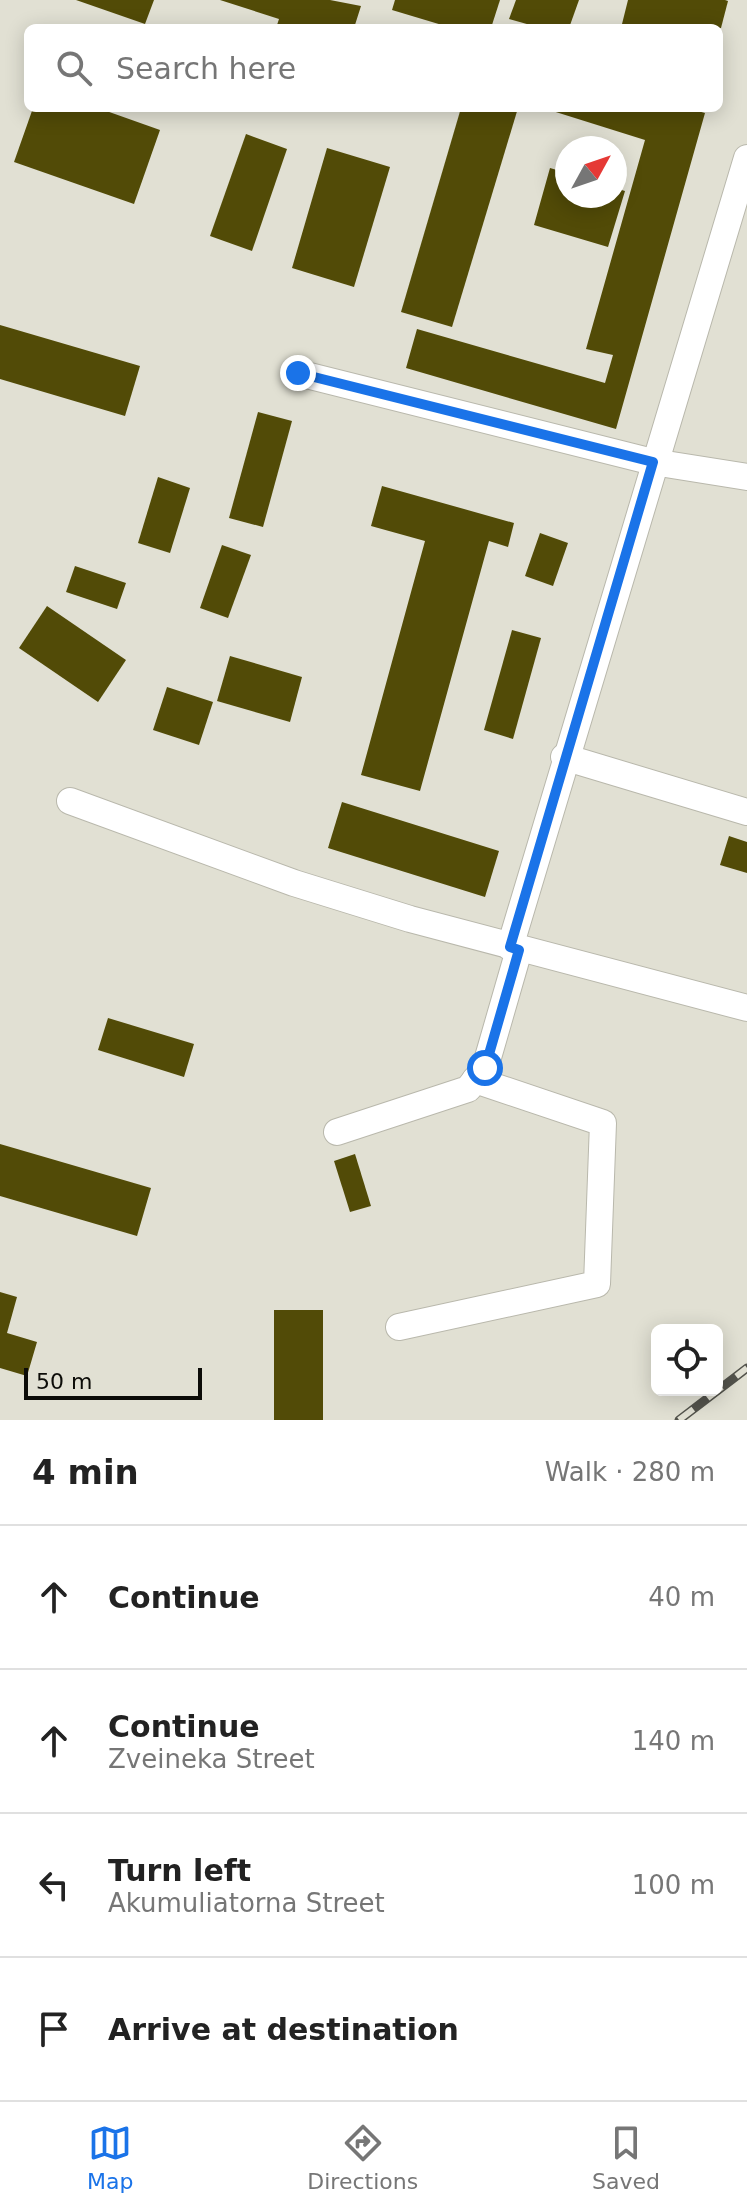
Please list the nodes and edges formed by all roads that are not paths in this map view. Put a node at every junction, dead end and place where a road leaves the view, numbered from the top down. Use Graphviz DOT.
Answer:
graph roads {
  1 [pos="747,158"];
  2 [pos="298,373"];
  3 [pos="653,462"];
  4 [pos="747,477"];
  5 [pos="564,757"];
  6 [pos="70,801"];
  7 [pos="747,812"];
  8 [pos="514,948"];
  9 [pos="747,1008"];
  10 [pos="475,1080"];
  11 [pos="337,1132"];
  12 [pos="399,1327"];
  1 -- 3 [label="street"];
  2 -- 3 [label="street"];
  3 -- 4 [label="street"];
  3 -- 5 [label="street"];
  5 -- 7 [label="street"];
  5 -- 8 [label="street"];
  6 -- 8 [label="street"];
  8 -- 9 [label="street"];
  8 -- 10 [label="street"];
  10 -- 11 [label="street"];
  10 -- 12 [label="street"];
}
